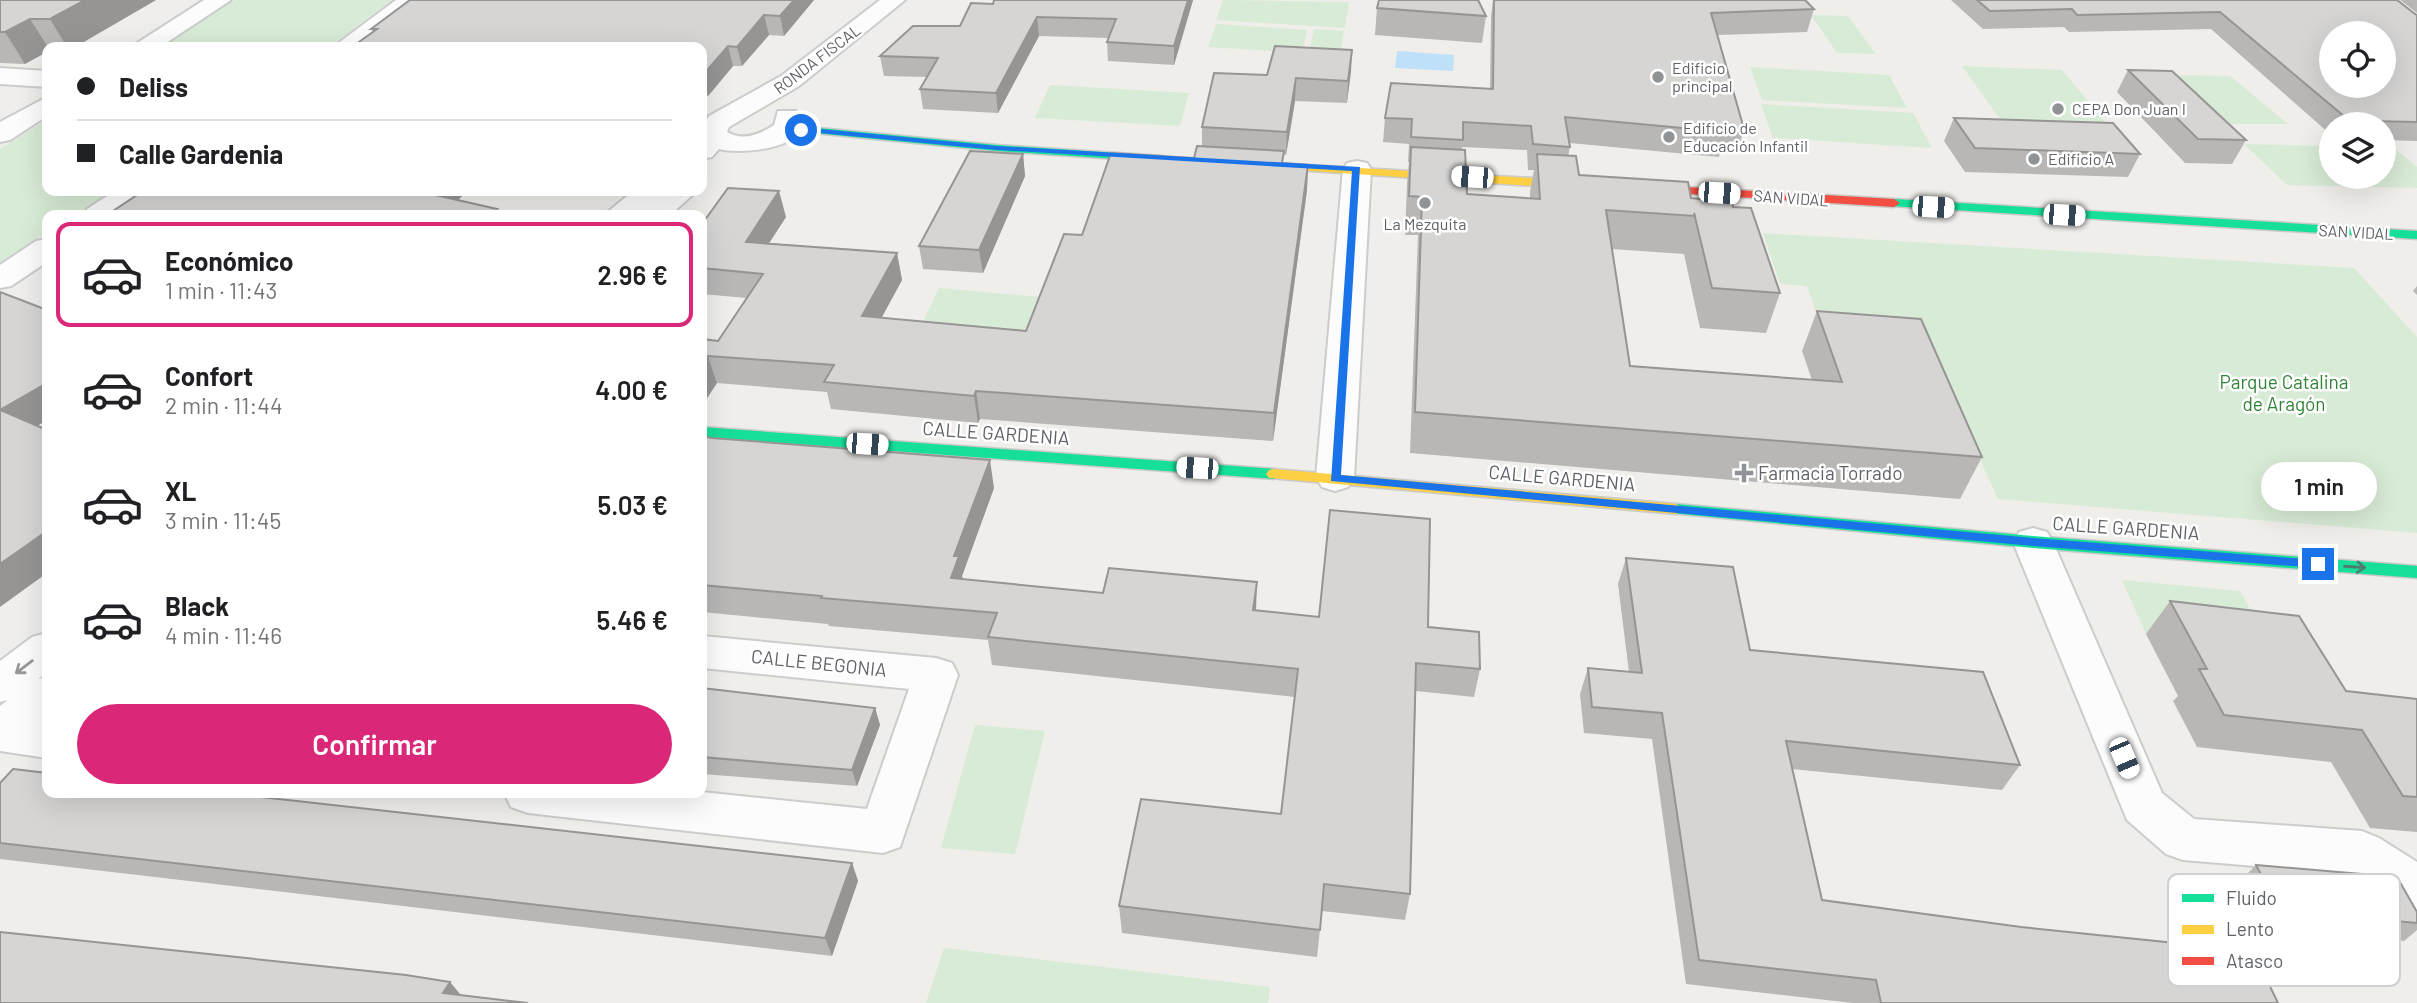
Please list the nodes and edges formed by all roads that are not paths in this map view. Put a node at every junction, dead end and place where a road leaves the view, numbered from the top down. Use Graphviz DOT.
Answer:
graph roads {
  1 [pos="220,0"];
  2 [pos="411,0"];
  3 [pos="883,0"];
  4 [pos="894,0"];
  5 [pos="919,4"];
  6 [pos="151,42"];
  7 [pos="352,42"];
  8 [pos="0,76"];
  9 [pos="42,79"];
  10 [pos="42,108"];
  11 [pos="787,123"];
  12 [pos="715,129"];
  13 [pos="0,134"];
  14 [pos="747,144"];
  15 [pos="1180,160"];
  16 [pos="1234,163"];
  17 [pos="1357,169"];
  18 [pos="707,172"];
  19 [pos="126,196"];
  20 [pos="644,196"];
  21 [pos="676,196"];
  22 [pos="105,210"];
  23 [pos="626,210"];
  24 [pos="658,210"];
  25 [pos="2417,235"];
  26 [pos="42,251"];
  27 [pos="8,274"];
  28 [pos="42,281"];
  29 [pos="707,432"];
  30 [pos="1335,478"];
  31 [pos="2033,542"];
  32 [pos="2417,572"];
  33 [pos="42,653"];
  34 [pos="707,653"];
  35 [pos="0,685"];
  36 [pos="42,698"];
  37 [pos="0,732"];
  38 [pos="42,738"];
  39 [pos="574,798"];
  40 [pos="2395,874"];
  41 [pos="2400,878"];
  42 [pos="2417,898"];
  1 -- 6 [label="street"];
  2 -- 7 [label="street"];
  3 -- 4 [label="street"];
  4 -- 12 [label="street, RONDA FISCAL"];
  5 -- 11 [label="street, RONDA FISCAL"];
  8 -- 9 [label="street"];
  10 -- 13 [label="street"];
  11 -- 12 [label="street, RONDA FISCAL"];
  11 -- 14 [label="street, RONDA FISCAL"];
  11 -- 15 [label="street"];
  12 -- 14 [label="street"];
  14 -- 18 [label="street, RONDA FISCAL"];
  16 -- 17 [label="street, SAN VIDAL"];
  17 -- 25 [label="street, SAN VIDAL"];
  17 -- 30 [label="street"];
  19 -- 22 [label="street"];
  20 -- 23 [label="street"];
  21 -- 24 [label="street"];
  26 -- 27 [label="street"];
  27 -- 28 [label="street"];
  29 -- 30 [label="street, CALLE GARDENIA"];
  30 -- 31 [label="street, CALLE GARDENIA"];
  31 -- 32 [label="street, CALLE GARDENIA, one-way"];
  31 -- 40 [label="street"];
  33 -- 35 [label="street, one-way"];
  34 -- 39 [label="street, CALLE BEGONIA"];
  36 -- 37 [label="street"];
  37 -- 38 [label="street"];
  41 -- 42 [label="street"];
}
